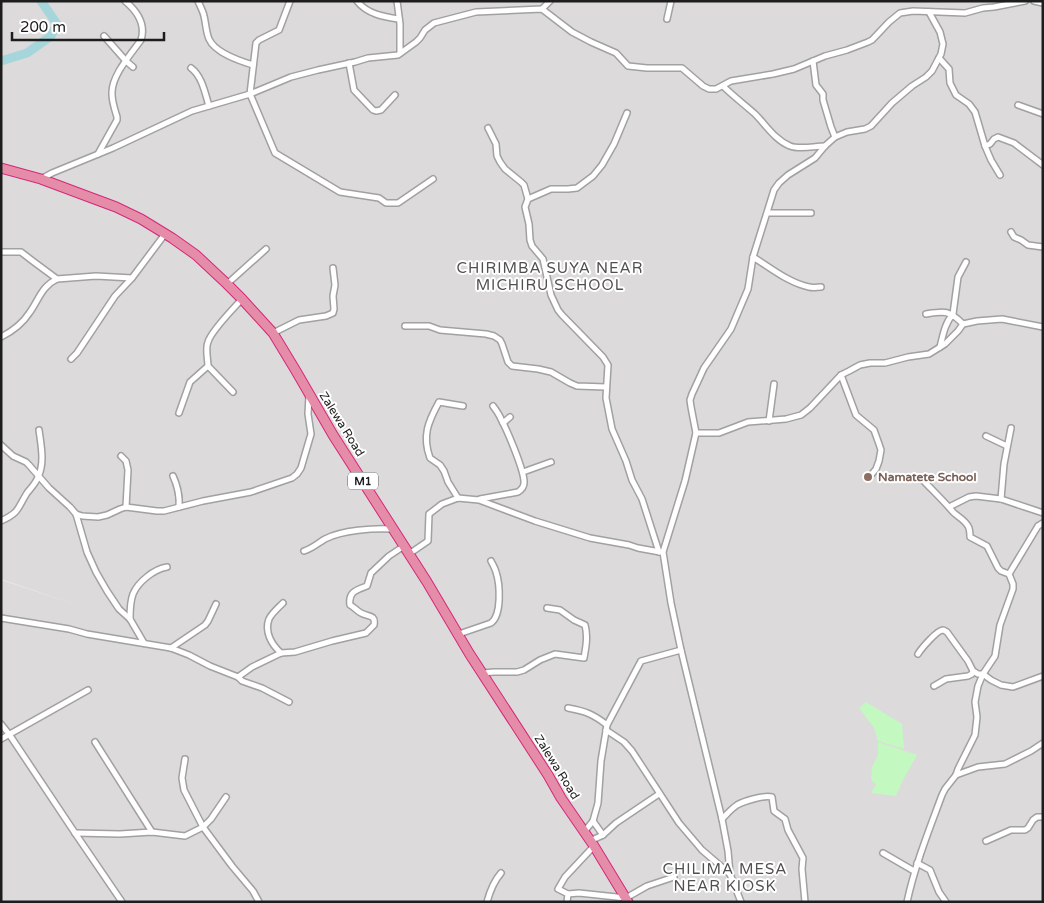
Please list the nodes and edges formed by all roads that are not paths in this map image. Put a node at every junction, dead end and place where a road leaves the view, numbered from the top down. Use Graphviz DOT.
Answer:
graph roads {
  1 [pos="126,1"];
  2 [pos="198,1"];
  3 [pos="290,1"];
  4 [pos="357,1"];
  5 [pos="397,1"];
  6 [pos="550,1"];
  7 [pos="670,1"];
  8 [pos="1025,1"];
  9 [pos="1034,1"];
  10 [pos="1043,3"];
  11 [pos="542,9"];
  12 [pos="929,12"];
  13 [pos="399,19"];
  14 [pos="668,19"];
  15 [pos="104,36"];
  16 [pos="400,53"];
  17 [pos="939,58"];
  18 [pos="126,61"];
  19 [pos="813,61"];
  20 [pos="349,63"];
  21 [pos="253,65"];
  22 [pos="133,67"];
  23 [pos="191,68"];
  24 [pos="723,86"];
  25 [pos="250,94"];
  26 [pos="395,95"];
  27 [pos="1018,105"];
  28 [pos="209,106"];
  29 [pos="626,113"];
  30 [pos="1043,114"];
  31 [pos="488,128"];
  32 [pos="834,137"];
  33 [pos="825,146"];
  34 [pos="986,146"];
  35 [pos="98,155"];
  36 [pos="1043,165"];
  37 [pos="1,168"];
  38 [pos="1000,175"];
  39 [pos="41,179"];
  40 [pos="433,180"];
  41 [pos="528,199"];
  42 [pos="811,212"];
  43 [pos="768,214"];
  44 [pos="1011,232"];
  45 [pos="165,234"];
  46 [pos="1043,248"];
  47 [pos="266,249"];
  48 [pos="1,252"];
  49 [pos="753,258"];
  50 [pos="966,262"];
  51 [pos="333,268"];
  52 [pos="132,278"];
  53 [pos="57,279"];
  54 [pos="227,284"];
  55 [pos="821,287"];
  56 [pos="242,299"];
  57 [pos="926,314"];
  58 [pos="953,314"];
  59 [pos="963,324"];
  60 [pos="405,326"];
  61 [pos="1043,327"];
  62 [pos="273,334"];
  63 [pos="1,337"];
  64 [pos="940,348"];
  65 [pos="71,359"];
  66 [pos="208,366"];
  67 [pos="841,376"];
  68 [pos="774,384"];
  69 [pos="606,387"];
  70 [pos="233,392"];
  71 [pos="310,396"];
  72 [pos="463,406"];
  73 [pos="492,406"];
  74 [pos="179,413"];
  75 [pos="510,417"];
  76 [pos="769,421"];
  77 [pos="504,423"];
  78 [pos="1011,428"];
  79 [pos="39,430"];
  80 [pos="696,433"];
  81 [pos="986,436"];
  82 [pos="1,445"];
  83 [pos="1008,446"];
  84 [pos="121,456"];
  85 [pos="551,462"];
  86 [pos="522,472"];
  87 [pos="871,475"];
  88 [pos="173,476"];
  89 [pos="39,477"];
  90 [pos="920,477"];
  91 [pos="458,498"];
  92 [pos="1001,499"];
  93 [pos="479,500"];
  94 [pos="126,507"];
  95 [pos="179,507"];
  96 [pos="949,507"];
  97 [pos="1043,513"];
  98 [pos="76,514"];
  99 [pos="1,520"];
  100 [pos="1043,523"];
  101 [pos="393,529"];
  102 [pos="404,546"];
  103 [pos="304,551"];
  104 [pos="661,552"];
  105 [pos="409,554"];
  106 [pos="491,561"];
  107 [pos="167,567"];
  108 [pos="1009,574"];
  109 [pos="282,603"];
  110 [pos="216,604"];
  111 [pos="548,608"];
  112 [pos="1,618"];
  113 [pos="130,619"];
  114 [pos="459,634"];
  115 [pos="144,643"];
  116 [pos="171,648"];
  117 [pos="681,650"];
  118 [pos="281,653"];
  119 [pos="918,654"];
  120 [pos="973,671"];
  121 [pos="483,674"];
  122 [pos="983,674"];
  123 [pos="1043,676"];
  124 [pos="238,677"];
  125 [pos="934,686"];
  126 [pos="88,690"];
  127 [pos="289,702"];
  128 [pos="568,708"];
  129 [pos="1,724"];
  130 [pos="606,728"];
  131 [pos="9,734"];
  132 [pos="1,739"];
  133 [pos="95,742"];
  134 [pos="1043,744"];
  135 [pos="185,760"];
  136 [pos="956,776"];
  137 [pos="660,794"];
  138 [pos="226,797"];
  139 [pos="1043,817"];
  140 [pos="722,819"];
  141 [pos="593,821"];
  142 [pos="203,827"];
  143 [pos="152,832"];
  144 [pos="584,832"];
  145 [pos="75,833"];
  146 [pos="603,835"];
  147 [pos="986,841"];
  148 [pos="592,844"];
  149 [pos="883,853"];
  150 [pos="917,863"];
  151 [pos="914,871"];
  152 [pos="501,873"];
  153 [pos="730,874"];
  154 [pos="674,877"];
  155 [pos="568,894"];
  156 [pos="627,900"];
  157 [pos="122,902"];
  158 [pos="259,902"];
  159 [pos="486,902"];
  160 [pos="567,902"];
  161 [pos="741,902"];
  162 [pos="806,902"];
  163 [pos="907,902"];
  164 [pos="946,902"];
  1 -- 18 [label="street"];
  2 -- 21 [label="street"];
  3 -- 21 [label="street"];
  4 -- 13 [label="street"];
  5 -- 13 [label="street"];
  6 -- 11 [label="street"];
  7 -- 14 [label="street"];
  8 -- 12 [label="street"];
  9 -- 10 [label="street"];
  11 -- 16 [label="street"];
  11 -- 24 [label="street"];
  12 -- 17 [label="street"];
  12 -- 19 [label="street"];
  13 -- 16 [label="street"];
  15 -- 18 [label="street"];
  16 -- 20 [label="street"];
  17 -- 32 [label="street"];
  17 -- 34 [label="street"];
  18 -- 22 [label="street"];
  18 -- 35 [label="street"];
  19 -- 24 [label="street"];
  19 -- 32 [label="street"];
  20 -- 25 [label="street"];
  20 -- 26 [label="street"];
  21 -- 25 [label="street"];
  23 -- 28 [label="street"];
  24 -- 33 [label="street"];
  25 -- 28 [label="street"];
  25 -- 40 [label="street"];
  27 -- 30 [label="street"];
  28 -- 35 [label="street"];
  29 -- 41 [label="street"];
  31 -- 41 [label="street"];
  32 -- 33 [label="street"];
  33 -- 43 [label="street"];
  34 -- 36 [label="street"];
  34 -- 38 [label="street"];
  35 -- 39 [label="street"];
  37 -- 39 [label="highway, Zalewa Road / M1"];
  39 -- 45 [label="highway, Zalewa Road / M1"];
  41 -- 69 [label="street"];
  42 -- 43 [label="street"];
  43 -- 49 [label="street"];
  44 -- 46 [label="street"];
  45 -- 52 [label="street"];
  45 -- 54 [label="highway, Zalewa Road / M1"];
  47 -- 54 [label="street"];
  48 -- 53 [label="street"];
  49 -- 55 [label="street"];
  49 -- 80 [label="street"];
  50 -- 58 [label="street"];
  51 -- 62 [label="street"];
  52 -- 53 [label="street"];
  52 -- 65 [label="street"];
  53 -- 63 [label="street"];
  54 -- 56 [label="highway, Zalewa Road / M1"];
  56 -- 62 [label="highway, Zalewa Road / M1"];
  56 -- 66 [label="street"];
  57 -- 58 [label="street"];
  58 -- 59 [label="street"];
  58 -- 64 [label="street"];
  59 -- 61 [label="street"];
  59 -- 64 [label="street"];
  60 -- 69 [label="street"];
  62 -- 71 [label="highway, Zalewa Road / M1"];
  64 -- 67 [label="street"];
  66 -- 70 [label="street"];
  66 -- 74 [label="street"];
  67 -- 76 [label="street"];
  67 -- 87 [label="street"];
  68 -- 76 [label="street"];
  69 -- 104 [label="street"];
  71 -- 95 [label="street"];
  71 -- 101 [label="highway, Zalewa Road / M1"];
  72 -- 91 [label="street"];
  73 -- 77 [label="street"];
  75 -- 77 [label="street"];
  76 -- 80 [label="street"];
  77 -- 86 [label="street"];
  78 -- 83 [label="street"];
  79 -- 89 [label="street"];
  80 -- 104 [label="street"];
  81 -- 83 [label="street"];
  82 -- 89 [label="street"];
  83 -- 92 [label="street"];
  84 -- 94 [label="street"];
  85 -- 86 [label="street"];
  86 -- 93 [label="street"];
  88 -- 95 [label="street"];
  89 -- 98 [label="street"];
  89 -- 99 [label="street"];
  90 -- 96 [label="street"];
  91 -- 93 [label="street"];
  91 -- 105 [label="street"];
  92 -- 96 [label="street"];
  92 -- 97 [label="street"];
  93 -- 104 [label="street"];
  94 -- 95 [label="street"];
  94 -- 98 [label="street"];
  96 -- 108 [label="street"];
  98 -- 113 [label="street"];
  100 -- 108 [label="street"];
  101 -- 102 [label="highway, Zalewa Road / M1"];
  101 -- 103 [label="street"];
  102 -- 105 [label="highway, Zalewa Road / M1"];
  102 -- 118 [label="street"];
  104 -- 117 [label="street"];
  105 -- 114 [label="highway, Zalewa Road / M1"];
  106 -- 114 [label="street"];
  107 -- 113 [label="street"];
  108 -- 122 [label="street"];
  109 -- 118 [label="street"];
  110 -- 116 [label="street"];
  111 -- 121 [label="street"];
  112 -- 115 [label="street"];
  113 -- 115 [label="street"];
  114 -- 121 [label="highway, Zalewa Road / M1"];
  115 -- 116 [label="street"];
  116 -- 124 [label="street"];
  117 -- 130 [label="street"];
  117 -- 140 [label="street"];
  118 -- 124 [label="street"];
  119 -- 120 [label="street"];
  120 -- 122 [label="street"];
  120 -- 125 [label="street"];
  121 -- 144 [label="highway, Zalewa Road / M1"];
  122 -- 123 [label="street"];
  122 -- 136 [label="street"];
  124 -- 127 [label="street"];
  126 -- 131 [label="street"];
  128 -- 130 [label="street"];
  129 -- 131 [label="street"];
  130 -- 137 [label="street"];
  130 -- 141 [label="street"];
  131 -- 132 [label="street"];
  131 -- 145 [label="street"];
  133 -- 143 [label="street"];
  134 -- 136 [label="street"];
  135 -- 142 [label="street"];
  136 -- 150 [label="street"];
  137 -- 146 [label="street"];
  137 -- 153 [label="street"];
  138 -- 142 [label="street"];
  139 -- 147 [label="street"];
  140 -- 153 [label="street"];
  140 -- 162 [label="street"];
  141 -- 144 [label="street"];
  141 -- 146 [label="street"];
  142 -- 143 [label="street"];
  142 -- 158 [label="street"];
  143 -- 145 [label="street"];
  144 -- 148 [label="highway, Zalewa Road / M1"];
  145 -- 157 [label="street"];
  146 -- 148 [label="street"];
  148 -- 155 [label="street"];
  148 -- 156 [label="highway, Zalewa Road / M1"];
  149 -- 151 [label="street"];
  150 -- 151 [label="street"];
  150 -- 164 [label="street"];
  151 -- 163 [label="street"];
  152 -- 159 [label="street"];
  153 -- 161 [label="street"];
  154 -- 156 [label="street"];
  155 -- 156 [label="street"];
  155 -- 160 [label="street"];
}
